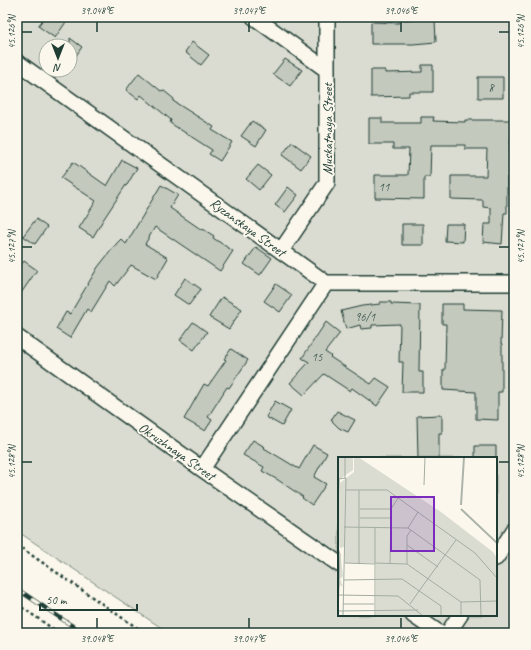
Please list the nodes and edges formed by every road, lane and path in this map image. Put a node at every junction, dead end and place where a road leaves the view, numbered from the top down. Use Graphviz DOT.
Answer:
graph roads {
  1 [pos="254,17"];
  2 [pos="327,17"];
  3 [pos="17,62"];
  4 [pos="327,70"];
  5 [pos="281,251"];
  6 [pos="326,283"];
  7 [pos="514,283"];
  8 [pos="17,337"];
  9 [pos="202,469"];
  10 [pos="514,530"];
  11 [pos="17,545"];
  12 [pos="497,556"];
  13 [pos="338,563"];
  14 [pos="17,604"];
  15 [pos="414,616"];
  16 [pos="459,616"];
  17 [pos="59,633"];
  18 [pos="145,633"];
  19 [pos="439,633"];
  20 [pos="448,633"];
  1 -- 4 [label="street"];
  2 -- 4 [label="street, Muskatnaya Street"];
  3 -- 5 [label="street, Ryzanskaya Street"];
  4 -- 5 [label="street, Muskatnaya Street"];
  5 -- 6 [label="street, Ryzanskaya Street"];
  6 -- 7 [label="street"];
  6 -- 9 [label="street"];
  8 -- 9 [label="street, Okruzhnaya Street"];
  9 -- 13 [label="street, Okruzhnaya Street"];
  10 -- 12 [label="street"];
  11 -- 18 [label="path"];
  14 -- 17 [label="path"];
  15 -- 19 [label="street"];
  16 -- 20 [label="street"];
}
